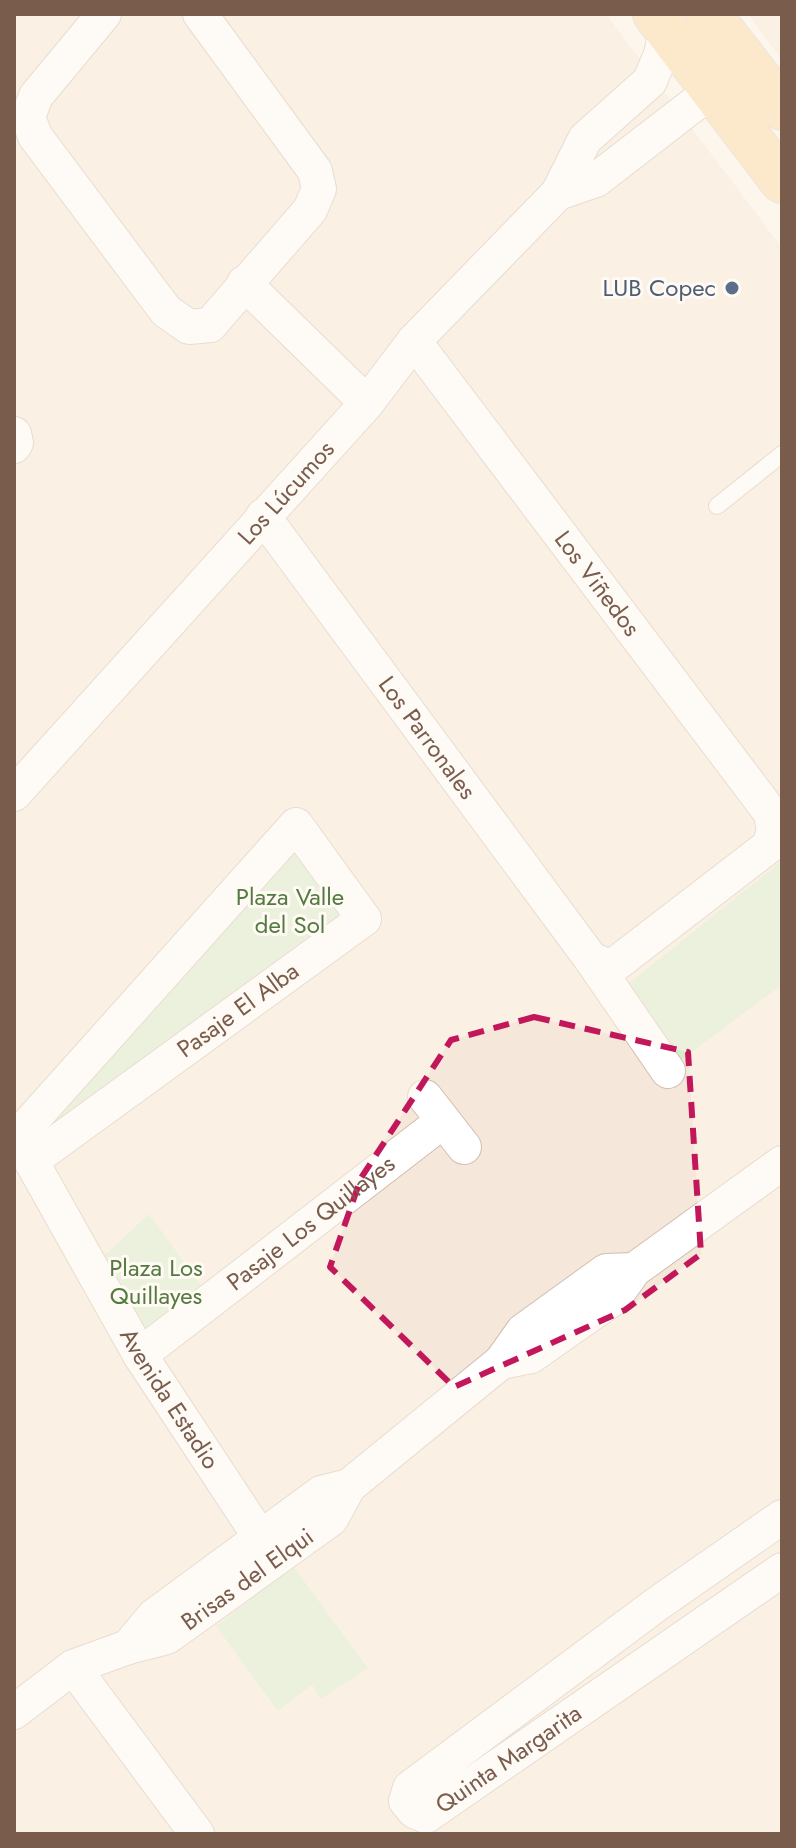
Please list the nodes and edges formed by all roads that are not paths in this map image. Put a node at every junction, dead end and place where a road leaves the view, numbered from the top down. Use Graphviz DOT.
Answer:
graph roads {
  1 [pos="104,14"];
  2 [pos="200,14"];
  3 [pos="709,14"];
  4 [pos="661,22"];
  5 [pos="748,63"];
  6 [pos="711,90"];
  7 [pos="782,108"];
  8 [pos="782,181"];
  9 [pos="558,193"];
  10 [pos="244,283"];
  11 [pos="414,341"];
  12 [pos="367,403"];
  13 [pos="14,434"];
  14 [pos="14,446"];
  15 [pos="782,454"];
  16 [pos="717,506"];
  17 [pos="263,516"];
  18 [pos="14,794"];
  19 [pos="776,821"];
  20 [pos="591,959"];
  21 [pos="668,1071"];
  22 [pos="21,1142"];
  23 [pos="464,1147"];
  24 [pos="782,1163"];
  25 [pos="140,1355"];
  26 [pos="349,1486"];
  27 [pos="782,1517"];
  28 [pos="260,1537"];
  29 [pos="782,1570"];
  30 [pos="657,1604"];
  31 [pos="680,1641"];
  32 [pos="128,1647"];
  33 [pos="73,1667"];
  34 [pos="14,1712"];
  35 [pos="197,1834"];
  1 -- 10 [label="street"];
  2 -- 10 [label="street"];
  3 -- 5 [label="main road"];
  4 -- 6 [label="main road"];
  4 -- 9 [label="street, Los Lúcumos"];
  5 -- 6 [label="street, Los Lúcumos"];
  5 -- 7 [label="main road"];
  6 -- 8 [label="main road"];
  6 -- 9 [label="street, Los Lúcumos"];
  9 -- 11 [label="street, Los Lúcumos"];
  10 -- 12 [label="street"];
  11 -- 12 [label="street, Los Lúcumos"];
  11 -- 19 [label="street, Los Viñedos"];
  12 -- 17 [label="street, Los Lúcumos"];
  13 -- 14 [label="street"];
  15 -- 16 [label="lane"];
  17 -- 18 [label="street, Los Lúcumos"];
  17 -- 20 [label="street, Los Parronales"];
  19 -- 20 [label="street"];
  20 -- 21 [label="street, Los Parronales"];
  22 -- 22 [label="street, Pasaje El Alba"];
  22 -- 25 [label="street, Avenida Estadio"];
  23 -- 25 [label="street, Pasaje Los Quillayes"];
  24 -- 26 [label="street, Brisas del Elqui"];
  25 -- 28 [label="street, Avenida Estadio"];
  26 -- 28 [label="street, Brisas del Elqui"];
  26 -- 32 [label="street, Brisas del Elqui"];
  27 -- 30 [label="street, Quinta Margarita"];
  28 -- 32 [label="street, Brisas del Elqui"];
  29 -- 31 [label="street, Quinta Margarita"];
  30 -- 31 [label="street"];
  30 -- 31 [label="street, Quinta Margarita"];
  32 -- 33 [label="street, Brisas del Elqui"];
  33 -- 34 [label="street, Brisas del Elqui"];
  33 -- 35 [label="street"];
}
